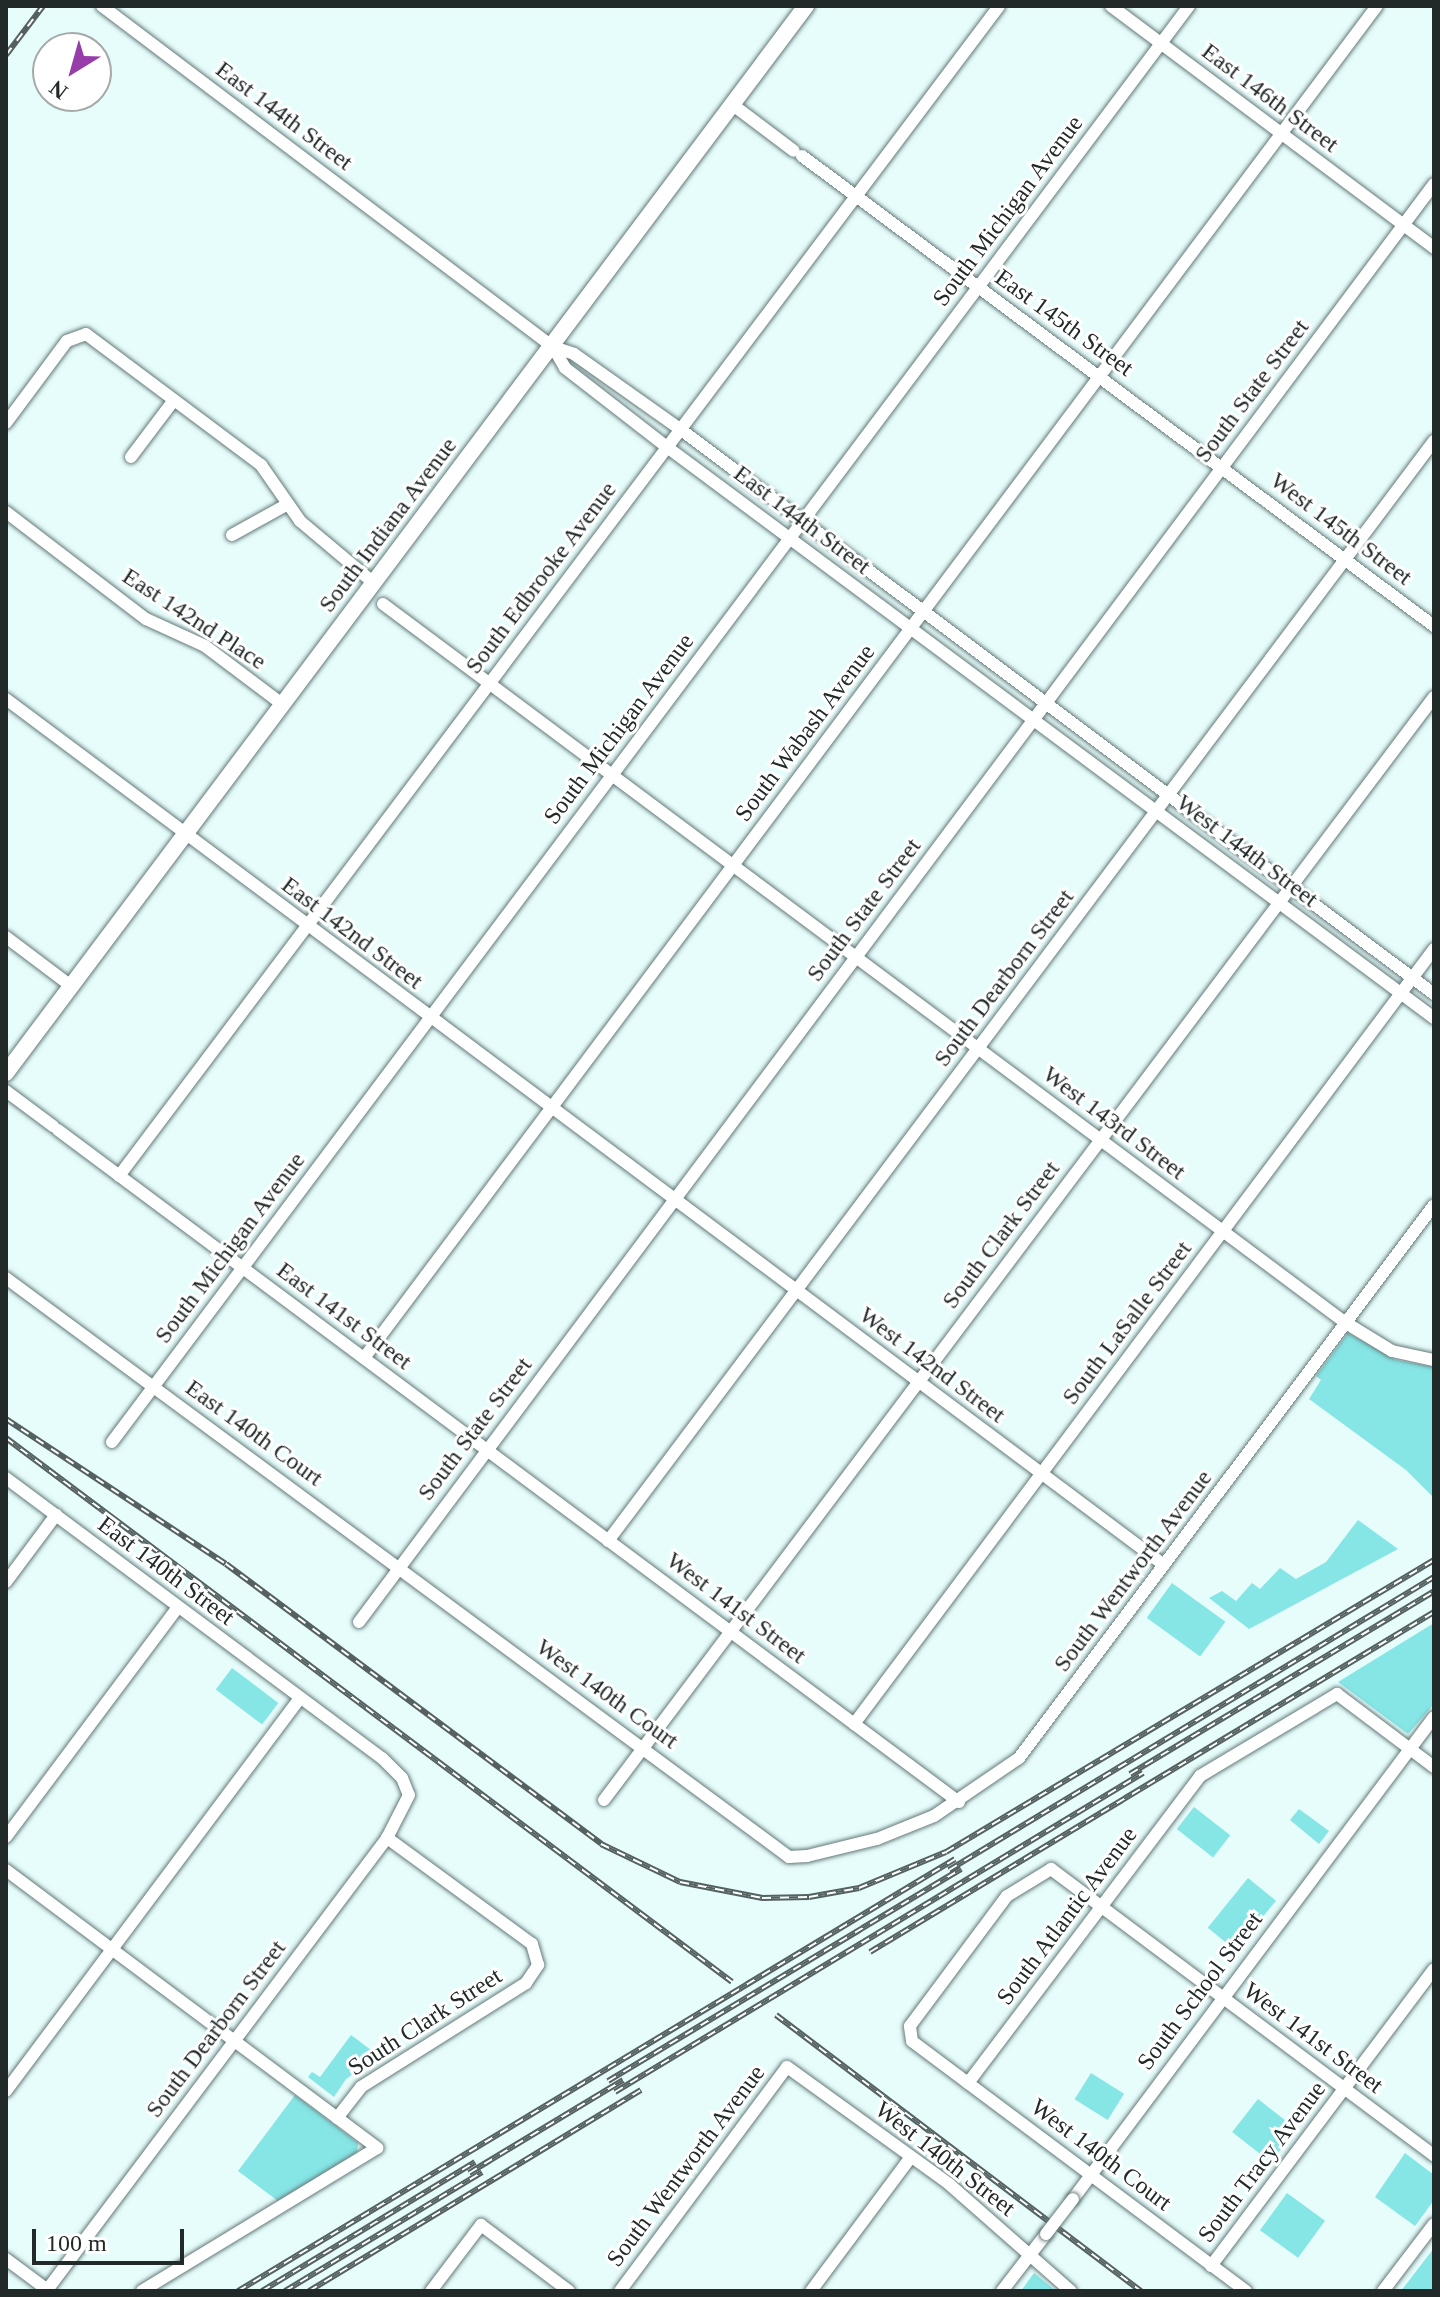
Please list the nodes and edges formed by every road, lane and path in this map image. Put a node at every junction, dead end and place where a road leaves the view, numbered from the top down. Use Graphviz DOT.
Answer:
graph roads {
  1 [pos="102,6"];
  2 [pos="806,6"];
  3 [pos="999,6"];
  4 [pos="1111,6"];
  5 [pos="1189,6"];
  6 [pos="1377,6"];
  7 [pos="1161,43"];
  8 [pos="733,105"];
  9 [pos="1282,134"];
  10 [pos="1434,184"];
  11 [pos="856,196"];
  12 [pos="1404,225"];
  13 [pos="1434,248"];
  14 [pos="978,287"];
  15 [pos="553,347"];
  16 [pos="1100,377"];
  17 [pos="174,400"];
  18 [pos="6,423"];
  19 [pos="680,429"];
  20 [pos="1434,441"];
  21 [pos="667,447"];
  22 [pos="131,457"];
  23 [pos="1222,468"];
  24 [pos="288,504"];
  25 [pos="6,512"];
  26 [pos="803,521"];
  27 [pos="232,535"];
  28 [pos="790,538"];
  29 [pos="1345,560"];
  30 [pos="374,583"];
  31 [pos="383,604"];
  32 [pos="924,612"];
  33 [pos="1434,626"];
  34 [pos="911,629"];
  35 [pos="489,683"];
  36 [pos="1434,697"];
  37 [pos="6,699"];
  38 [pos="282,704"];
  39 [pos="1046,704"];
  40 [pos="1034,720"];
  41 [pos="612,775"];
  42 [pos="1168,795"];
  43 [pos="1156,811"];
  44 [pos="183,835"];
  45 [pos="734,866"];
  46 [pos="1291,887"];
  47 [pos="1279,903"];
  48 [pos="306,926"];
  49 [pos="6,937"];
  50 [pos="1434,949"];
  51 [pos="856,957"];
  52 [pos="1413,978"];
  53 [pos="71,986"];
  54 [pos="1401,993"];
  55 [pos="1434,994"];
  56 [pos="1434,1018"];
  57 [pos="430,1019"];
  58 [pos="978,1048"];
  59 [pos="6,1073"];
  60 [pos="6,1091"];
  61 [pos="551,1109"];
  62 [pos="1101,1140"];
  63 [pos="119,1176"];
  64 [pos="674,1201"];
  65 [pos="1434,1205"];
  66 [pos="1223,1231"];
  67 [pos="243,1268"];
  68 [pos="6,1278"];
  69 [pos="796,1291"];
  70 [pos="1346,1323"];
  71 [pos="364,1358"];
  72 [pos="1434,1360"];
  73 [pos="918,1383"];
  74 [pos="154,1386"];
  75 [pos="112,1442"];
  76 [pos="487,1450"];
  77 [pos="1041,1474"];
  78 [pos="6,1478"];
  79 [pos="56,1515"];
  80 [pos="608,1541"];
  81 [pos="1164,1565"];
  82 [pos="399,1568"];
  83 [pos="6,1582"];
  84 [pos="178,1607"];
  85 [pos="359,1622"];
  86 [pos="731,1632"];
  87 [pos="300,1698"];
  88 [pos="1434,1717"];
  89 [pos="854,1724"];
  90 [pos="643,1748"];
  91 [pos="1410,1748"];
  92 [pos="1434,1767"];
  93 [pos="604,1800"];
  94 [pos="959,1802"];
  95 [pos="6,1837"];
  96 [pos="387,1838"];
  97 [pos="789,1857"];
  98 [pos="6,1870"];
  99 [pos="1101,1907"];
  100 [pos="112,1950"];
  101 [pos="1434,1969"];
  102 [pos="1223,1998"];
  103 [pos="910,2026"];
  104 [pos="234,2041"];
  105 [pos="787,2067"];
  106 [pos="968,2083"];
  107 [pos="1344,2089"];
  108 [pos="6,2091"];
  109 [pos="337,2118"];
  110 [pos="1434,2156"];
  111 [pos="911,2157"];
  112 [pos="1090,2175"];
  113 [pos="1434,2224"];
  114 [pos="1030,2253"];
  115 [pos="6,2259"];
  116 [pos="1211,2266"];
  117 [pos="48,2290"];
  118 [pos="142,2291"];
  119 [pos="431,2291"];
  120 [pos="569,2291"];
  121 [pos="620,2291"];
  122 [pos="811,2291"];
  123 [pos="1002,2291"];
  124 [pos="1071,2291"];
  125 [pos="1246,2291"];
  126 [pos="1383,2291"];
  1 -- 15 [label="street, East 144th Street"];
  2 -- 8 [label="main road, South Indiana Avenue"];
  3 -- 11 [label="street, South Edbrooke Avenue"];
  4 -- 7 [label="street, East 146th Street"];
  5 -- 7 [label="street, South Michigan Avenue"];
  6 -- 9 [label="street, South Wabash Avenue"];
  7 -- 9 [label="street, East 146th Street"];
  7 -- 14 [label="street, South Michigan Avenue"];
  8 -- 11 [label="street, East 145th Street"];
  8 -- 15 [label="main road, South Indiana Avenue"];
  9 -- 12 [label="street, East 146th Street"];
  9 -- 16 [label="street, South Wabash Avenue"];
  10 -- 12 [label="street, South State Street"];
  11 -- 14 [label="street, East 145th Street"];
  11 -- 19 [label="street, South Edbrooke Avenue"];
  12 -- 13 [label="street, East 146th Street"];
  12 -- 23 [label="street, South State Street"];
  14 -- 16 [label="street, East 145th Street"];
  14 -- 26 [label="street, South Michigan Avenue"];
  15 -- 19 [label="street, East 144th Street"];
  15 -- 21 [label="street, East 144th Street"];
  15 -- 30 [label="main road, South Indiana Avenue"];
  16 -- 23 [label="street, East 145th Street"];
  16 -- 32 [label="street, South Wabash Avenue"];
  17 -- 18 [label="street"];
  17 -- 22 [label="street"];
  17 -- 24 [label="street"];
  19 -- 21 [label="street, South Edbrooke Avenue"];
  19 -- 26 [label="street, East 144th Street"];
  20 -- 29 [label="street, South Dearborn Street"];
  21 -- 28 [label="street, East 144th Street"];
  21 -- 35 [label="street, South Edbrooke Avenue"];
  23 -- 29 [label="street, West 145th Street"];
  23 -- 39 [label="street, South State Street"];
  24 -- 27 [label="street"];
  24 -- 30 [label="street"];
  25 -- 38 [label="street, East 142nd Place"];
  26 -- 28 [label="street, South Michigan Avenue"];
  26 -- 32 [label="street, East 144th Street"];
  28 -- 34 [label="street, East 144th Street"];
  28 -- 41 [label="street, South Michigan Avenue"];
  29 -- 33 [label="street, West 145th Street"];
  29 -- 42 [label="street, South Dearborn Street"];
  30 -- 38 [label="main road, South Indiana Avenue"];
  31 -- 35 [label="street, West 143rd Street"];
  32 -- 34 [label="street, South Wabash Avenue"];
  32 -- 39 [label="street, East 144th Street"];
  34 -- 40 [label="street, East 144th Street"];
  34 -- 45 [label="street, South Wabash Avenue"];
  35 -- 41 [label="street, West 143rd Street"];
  35 -- 48 [label="street, South Edbrooke Avenue"];
  36 -- 46 [label="street, South Clark Street"];
  37 -- 44 [label="street, East 142nd Street"];
  38 -- 44 [label="main road, South Indiana Avenue"];
  39 -- 40 [label="street, South State Street"];
  39 -- 42 [label="street, West 144th Street"];
  40 -- 43 [label="street, West 144th Street"];
  40 -- 51 [label="street, South State Street"];
  41 -- 45 [label="street, West 143rd Street"];
  41 -- 57 [label="street, South Michigan Avenue"];
  42 -- 43 [label="street, South Dearborn Street"];
  42 -- 46 [label="street, West 144th Street"];
  43 -- 47 [label="street, West 144th Street"];
  43 -- 58 [label="street, South Dearborn Street"];
  44 -- 48 [label="street, East 142nd Street"];
  44 -- 53 [label="main road, South Indiana Avenue"];
  45 -- 51 [label="street, West 143rd Street"];
  45 -- 61 [label="street, South Wabash Avenue"];
  46 -- 47 [label="street, South Clark Street"];
  46 -- 52 [label="street, West 144th Street"];
  47 -- 54 [label="street, West 144th Street"];
  47 -- 62 [label="street, South Clark Street"];
  48 -- 57 [label="street, East 142nd Street"];
  48 -- 63 [label="street, South Edbrooke Avenue"];
  49 -- 53 [label="street"];
  50 -- 52 [label="street, South LaSalle Street"];
  51 -- 58 [label="street, West 143rd Street"];
  51 -- 64 [label="street, South State Street"];
  52 -- 54 [label="street, South LaSalle Street"];
  52 -- 55 [label="street, West 144th Street"];
  53 -- 59 [label="main road, South Indiana Avenue"];
  54 -- 56 [label="street, West 144th Street"];
  54 -- 66 [label="street, South LaSalle Street"];
  57 -- 61 [label="street, East 142nd Street"];
  57 -- 67 [label="street, South Michigan Avenue"];
  58 -- 62 [label="street, West 143rd Street"];
  58 -- 69 [label="street, South Dearborn Street"];
  60 -- 63 [label="street, East 141st Street"];
  61 -- 64 [label="street, East 142nd Street"];
  61 -- 71 [label="street, South Wabash Avenue"];
  62 -- 66 [label="street, West 143rd Street"];
  62 -- 73 [label="street, South Clark Street"];
  63 -- 67 [label="street, East 141st Street"];
  64 -- 69 [label="street, West 142nd Street"];
  64 -- 76 [label="street, South State Street"];
  65 -- 70 [label="street, South Wentworth Avenue"];
  66 -- 70 [label="street, West 143rd Street"];
  66 -- 77 [label="street, South LaSalle Street"];
  67 -- 71 [label="street, East 141st Street"];
  67 -- 74 [label="street, South Michigan Avenue"];
  68 -- 74 [label="street, East 140th Court"];
  69 -- 73 [label="street, West 142nd Street"];
  69 -- 80 [label="street, South Dearborn Street"];
  70 -- 72 [label="street"];
  70 -- 81 [label="street, South Wentworth Avenue"];
  71 -- 76 [label="street, East 141st Street"];
  73 -- 77 [label="street, West 142nd Street"];
  73 -- 86 [label="street, South Clark Street"];
  74 -- 75 [label="street, South Michigan Avenue"];
  74 -- 82 [label="street, East 140th Court"];
  76 -- 80 [label="street, West 141st Street"];
  76 -- 82 [label="street, South State Street"];
  77 -- 81 [label="street, West 142nd Street"];
  77 -- 89 [label="street, South LaSalle Street"];
  78 -- 79 [label="street, East 140th Street"];
  79 -- 83 [label="street"];
  79 -- 84 [label="street, East 140th Street"];
  80 -- 86 [label="street, West 141st Street"];
  81 -- 94 [label="street, South Wentworth Avenue"];
  82 -- 85 [label="street, South State Street"];
  82 -- 90 [label="street, West 140th Court"];
  84 -- 87 [label="street, East 140th Street"];
  84 -- 95 [label="street"];
  86 -- 89 [label="street, West 141st Street"];
  86 -- 90 [label="street, South Clark Street"];
  87 -- 96 [label="street, South Dearborn Street"];
  87 -- 100 [label="street"];
  88 -- 91 [label="street, South School Street"];
  89 -- 94 [label="street, West 141st Street"];
  90 -- 93 [label="street, South Clark Street"];
  90 -- 97 [label="street, West 140th Court"];
  91 -- 92 [label="street"];
  91 -- 99 [label="street, South Atlantic Avenue"];
  91 -- 102 [label="street, South School Street"];
  94 -- 97 [label="street, South Wentworth Avenue"];
  96 -- 104 [label="street, South Dearborn Street"];
  96 -- 109 [label="street, South Clark Street"];
  98 -- 100 [label="street"];
  99 -- 102 [label="street, West 141st Street"];
  99 -- 103 [label="street, West 141st Street"];
  99 -- 106 [label="street, South Atlantic Avenue"];
  100 -- 104 [label="street"];
  100 -- 108 [label="street"];
  101 -- 107 [label="street, South Tracy Avenue"];
  102 -- 107 [label="street, West 141st Street"];
  102 -- 112 [label="street, South School Street"];
  103 -- 106 [label="street, West 140th Court"];
  104 -- 109 [label="street"];
  104 -- 117 [label="street, South Dearborn Street"];
  105 -- 111 [label="street, West 140th Street"];
  105 -- 121 [label="street, South Wentworth Avenue"];
  106 -- 112 [label="street, West 140th Court"];
  107 -- 110 [label="street, West 141st Street"];
  107 -- 116 [label="street, South Tracy Avenue"];
  109 -- 118 [label="street"];
  111 -- 114 [label="street, West 140th Street"];
  111 -- 122 [label="street"];
  112 -- 114 [label="street, South School Street, bridge"];
  112 -- 116 [label="street, West 140th Court"];
  113 -- 126 [label="street"];
  114 -- 123 [label="street, South School Street"];
  114 -- 124 [label="street, West 140th Street"];
  115 -- 117 [label="street"];
  116 -- 125 [label="street, West 140th Court"];
  119 -- 120 [label="street"];
}
